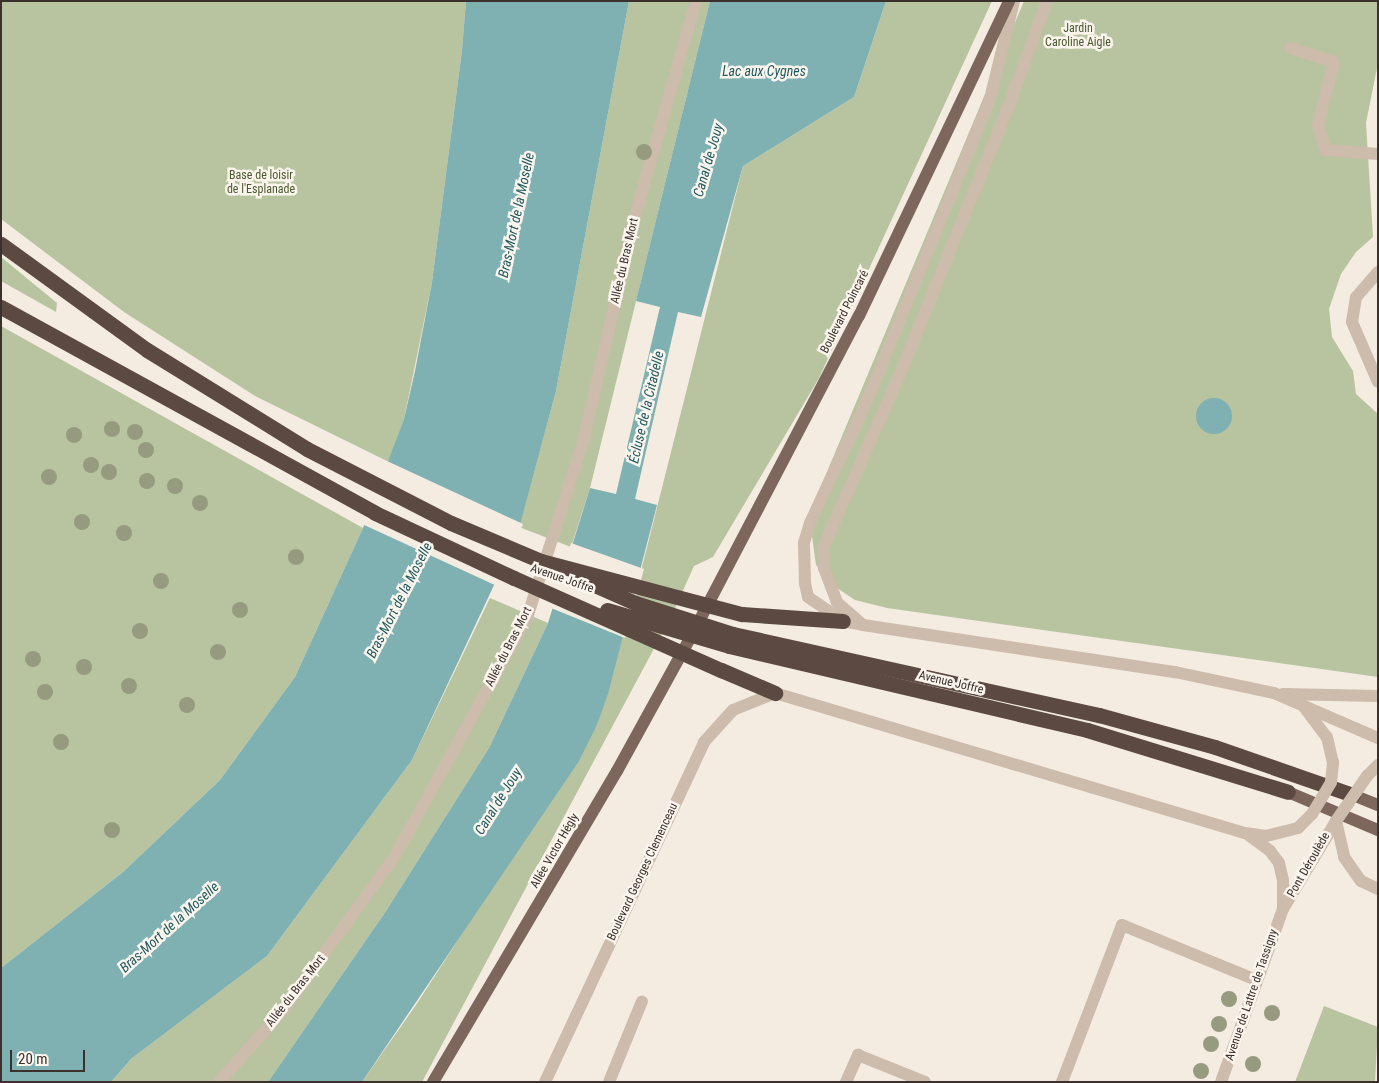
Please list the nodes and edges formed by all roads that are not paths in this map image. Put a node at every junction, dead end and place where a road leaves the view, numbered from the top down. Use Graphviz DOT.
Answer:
graph roads {
  1 [pos="696,1"];
  2 [pos="1009,1"];
  3 [pos="1014,1"];
  4 [pos="1047,1"];
  5 [pos="1290,48"];
  6 [pos="1378,154"];
  7 [pos="1,244"];
  8 [pos="1378,272"];
  9 [pos="1,307"];
  10 [pos="1378,382"];
  11 [pos="540,561"];
  12 [pos="514,578"];
  13 [pos="843,621"];
  14 [pos="863,626"];
  15 [pos="694,631"];
  16 [pos="731,640"];
  17 [pos="775,693"];
  18 [pos="1274,693"];
  19 [pos="1378,696"];
  20 [pos="1302,705"];
  21 [pos="1378,738"];
  22 [pos="1378,764"];
  23 [pos="1288,792"];
  24 [pos="1353,794"];
  25 [pos="1378,805"];
  26 [pos="1336,821"];
  27 [pos="1378,830"];
  28 [pos="1246,833"];
  29 [pos="1378,889"];
  30 [pos="1283,909"];
  31 [pos="1256,980"];
  32 [pos="642,1001"];
  33 [pos="219,1082"];
  34 [pos="433,1082"];
  35 [pos="544,1082"];
  36 [pos="609,1082"];
  37 [pos="846,1082"];
  38 [pos="926,1082"];
  39 [pos="1062,1082"];
  40 [pos="1221,1082"];
  1 -- 33 [label="street, Allée du Bras Mort"];
  2 -- 15 [label="main road, Boulevard Poincaré"];
  3 -- 13 [label="street"];
  4 -- 14 [label="street"];
  5 -- 6 [label="street"];
  7 -- 11 [label="highway"];
  8 -- 10 [label="street"];
  9 -- 12 [label="highway"];
  11 -- 13 [label="highway, bridge"];
  11 -- 16 [label="highway, Avenue Joffre, bridge"];
  12 -- 16 [label="highway, Avenue Joffre, bridge"];
  12 -- 17 [label="highway, bridge"];
  13 -- 14 [label="street"];
  14 -- 18 [label="street"];
  15 -- 34 [label="main road, Allée Victor Hégly"];
  16 -- 23 [label="highway, Avenue Joffre"];
  16 -- 24 [label="highway, Avenue Joffre"];
  17 -- 28 [label="street"];
  17 -- 35 [label="street, Boulevard Georges Clemenceau"];
  18 -- 19 [label="street"];
  18 -- 20 [label="street"];
  20 -- 21 [label="street"];
  20 -- 28 [label="street, Pont Déroulède, bridge"];
  22 -- 26 [label="street, Pont Déroulède, bridge"];
  23 -- 27 [label="main road, Avenue Joffre"];
  24 -- 25 [label="main road, Avenue Joffre"];
  26 -- 29 [label="street, Pont Déroulède"];
  26 -- 30 [label="street, Pont Déroulède"];
  28 -- 30 [label="street"];
  30 -- 31 [label="street, Avenue de Lattre de Tassigny"];
  31 -- 39 [label="street"];
  31 -- 40 [label="street, Avenue de Lattre de Tassigny"];
  32 -- 36 [label="street"];
  37 -- 38 [label="street"];
}
